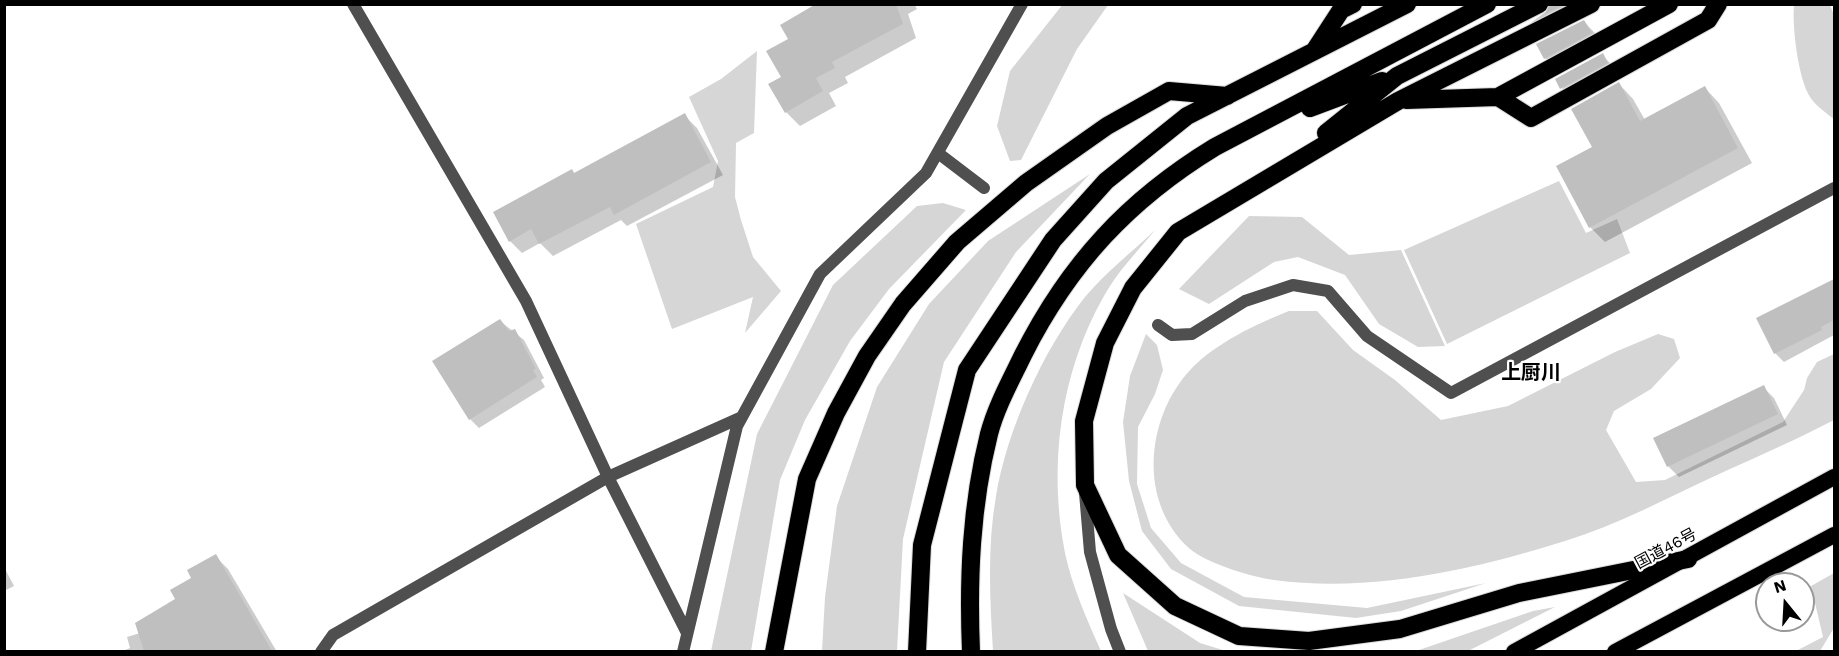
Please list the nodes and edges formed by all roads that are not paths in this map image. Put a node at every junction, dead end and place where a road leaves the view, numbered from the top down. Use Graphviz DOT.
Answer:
graph roads {
  1 [pos="353,4"];
  2 [pos="1022,4"];
  3 [pos="1353,4"];
  4 [pos="1407,4"];
  5 [pos="1487,4"];
  6 [pos="1539,4"];
  7 [pos="1591,4"];
  8 [pos="1669,4"];
  9 [pos="1718,4"];
  10 [pos="1314,51"];
  11 [pos="1403,73"];
  12 [pos="1227,96"];
  13 [pos="1498,96"];
  14 [pos="1398,101"];
  15 [pos="1235,136"];
  16 [pos="938,153"];
  17 [pos="1268,179"];
  18 [pos="984,188"];
  19 [pos="1834,188"];
  20 [pos="1158,325"];
  21 [pos="742,417"];
  22 [pos="608,477"];
  23 [pos="1834,477"];
  24 [pos="1085,485"];
  25 [pos="1834,535"];
  26 [pos="1688,559"];
  27 [pos="687,633"];
  28 [pos="775,649"];
  29 [pos="321,651"];
  30 [pos="683,651"];
  31 [pos="917,651"];
  32 [pos="971,651"];
  33 [pos="1120,651"];
  34 [pos="1514,651"];
  35 [pos="1615,651"];
  1 -- 22 [label="street"];
  2 -- 16 [label="street"];
  3 -- 10 [label="highway"];
  4 -- 10 [label="highway"];
  5 -- 15 [label="highway"];
  6 -- 11 [label="highway"];
  7 -- 14 [label="highway"];
  8 -- 13 [label="highway"];
  9 -- 13 [label="highway"];
  10 -- 12 [label="highway"];
  11 -- 15 [label="highway"];
  11 -- 17 [label="highway"];
  12 -- 28 [label="highway"];
  12 -- 31 [label="highway"];
  13 -- 14 [label="highway"];
  14 -- 17 [label="highway"];
  15 -- 32 [label="highway"];
  16 -- 18 [label="street"];
  16 -- 21 [label="street"];
  17 -- 24 [label="highway"];
  19 -- 20 [label="street"];
  21 -- 22 [label="street"];
  21 -- 27 [label="street"];
  22 -- 27 [label="street"];
  22 -- 29 [label="street"];
  23 -- 26 [label="highway, 国道46号"];
  24 -- 26 [label="highway"];
  24 -- 33 [label="street"];
  25 -- 35 [label="highway"];
  26 -- 34 [label="highway, 国道46号"];
  27 -- 30 [label="street"];
}
